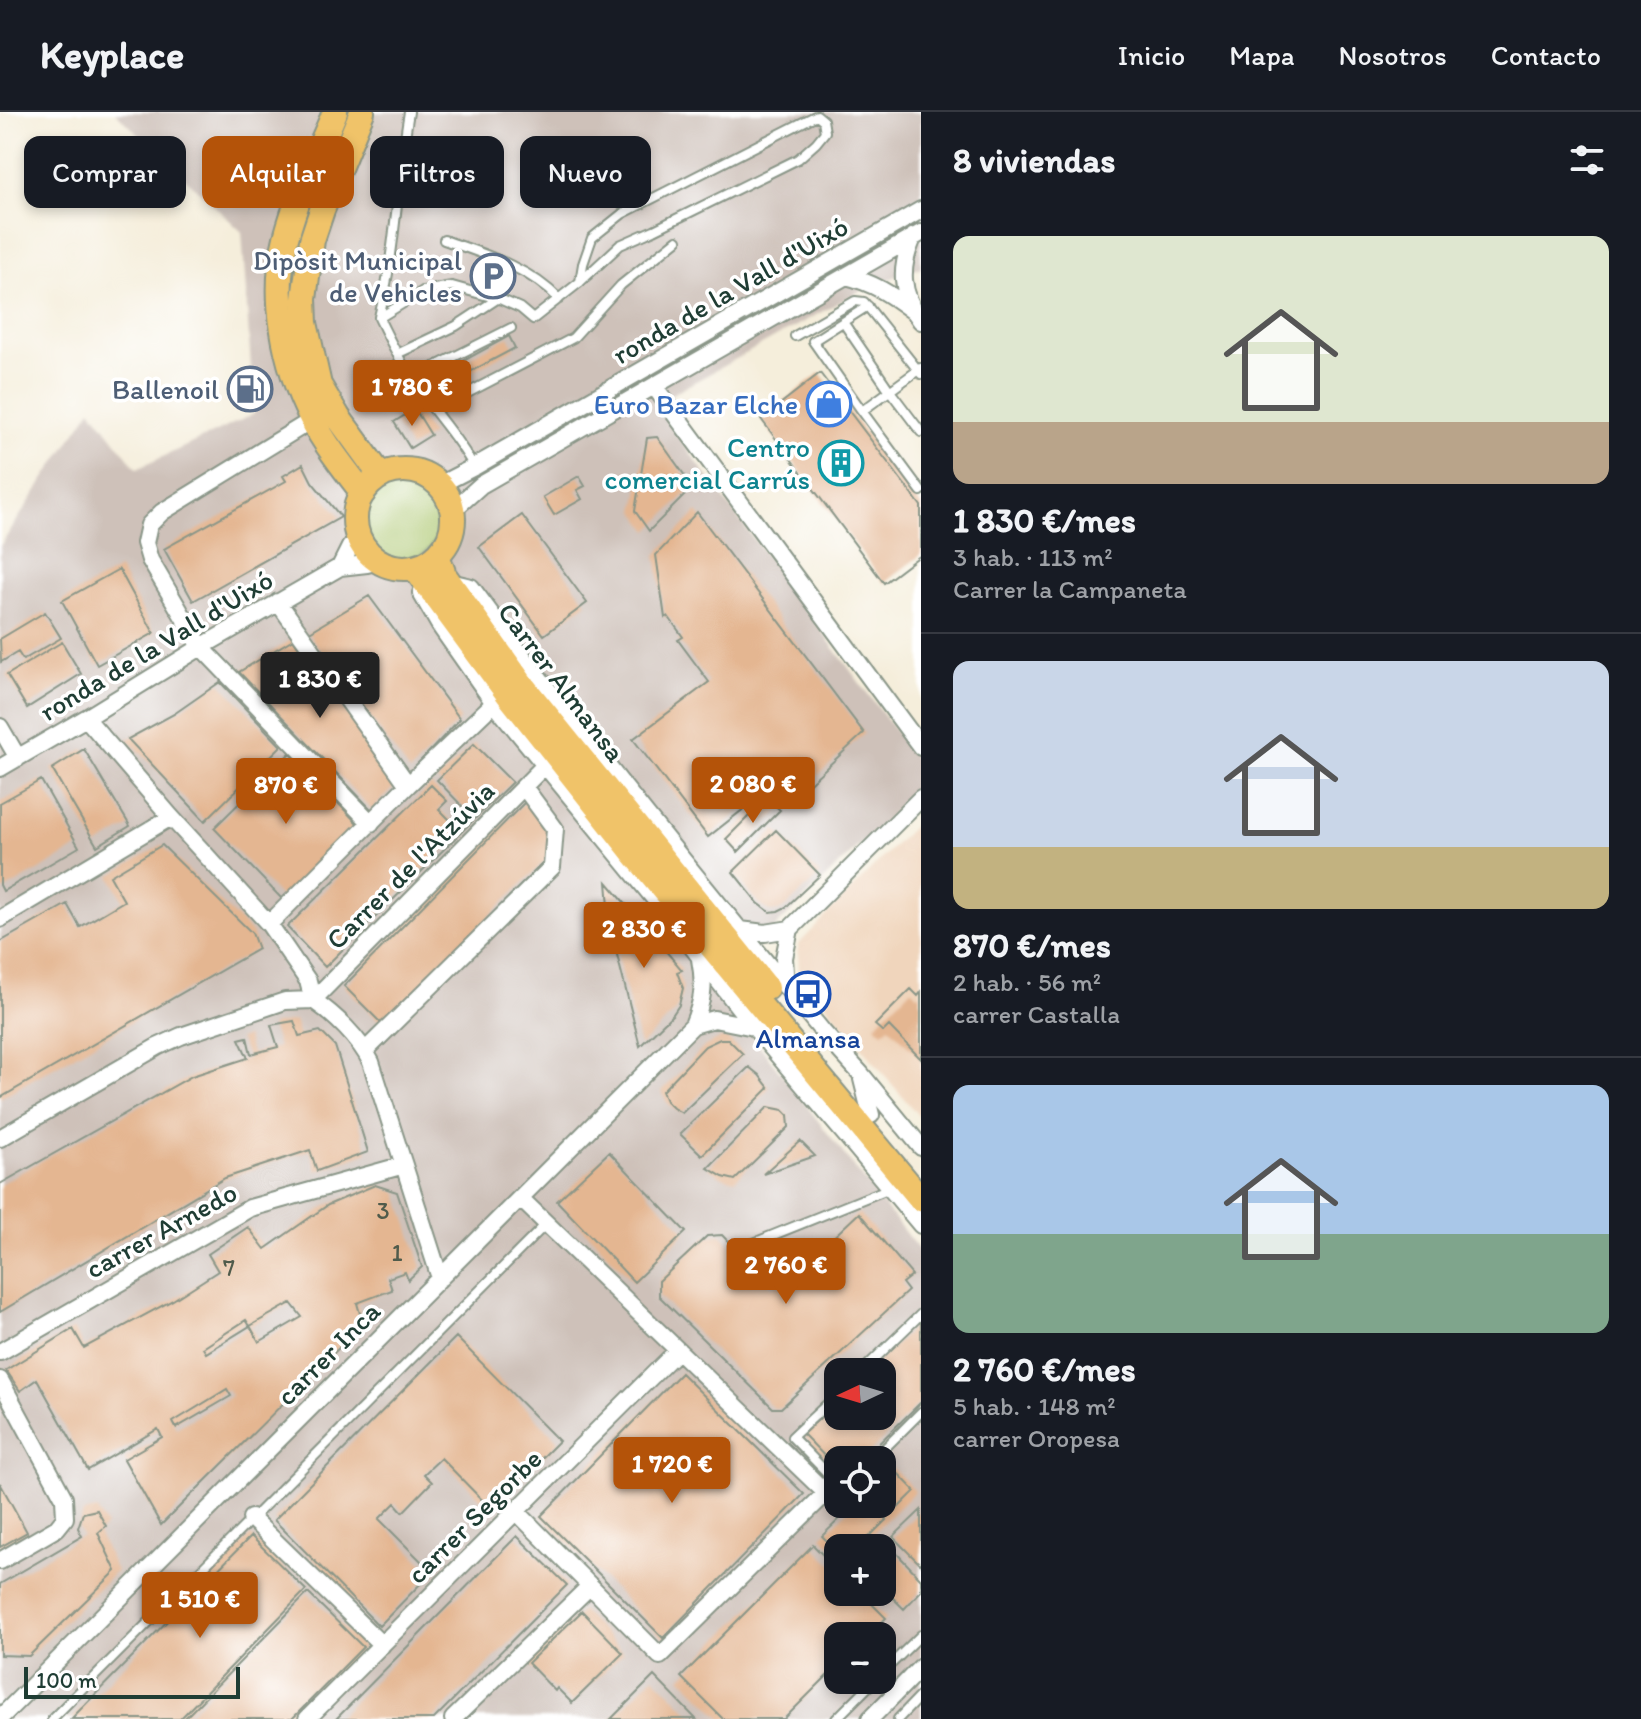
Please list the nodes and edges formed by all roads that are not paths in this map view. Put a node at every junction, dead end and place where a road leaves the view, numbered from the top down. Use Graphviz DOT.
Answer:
graph roads {
  1 [pos="335,112"];
  2 [pos="362,112"];
  3 [pos="409,112"];
  4 [pos="921,210"];
  5 [pos="918,235"];
  6 [pos="444,240"];
  7 [pos="677,240"];
  8 [pos="846,276"];
  9 [pos="580,282"];
  10 [pos="497,299"];
  11 [pos="559,299"];
  12 [pos="868,306"];
  13 [pos="918,316"];
  14 [pos="379,318"];
  15 [pos="843,322"];
  16 [pos="511,328"];
  17 [pos="795,336"];
  18 [pos="397,354"];
  19 [pos="920,371"];
  20 [pos="412,378"];
  21 [pos="654,386"];
  22 [pos="890,391"];
  23 [pos="435,410"];
  24 [pos="862,411"];
  25 [pos="312,420"];
  26 [pos="921,432"];
  27 [pos="474,467"];
  28 [pos="381,476"];
  29 [pos="439,485"];
  30 [pos="921,491"];
  31 [pos="363,493"];
  32 [pos="452,511"];
  33 [pos="360,540"];
  34 [pos="437,555"];
  35 [pos="379,561"];
  36 [pos="340,567"];
  37 [pos="417,571"];
  38 [pos="450,582"];
  39 [pos="278,602"];
  40 [pos="201,647"];
  41 [pos="494,703"];
  42 [pos="86,718"];
  43 [pos="0,727"];
  44 [pos="921,747"];
  45 [pos="18,758"];
  46 [pos="544,766"];
  47 [pos="0,768"];
  48 [pos="408,785"];
  49 [pos="524,787"];
  50 [pos="921,798"];
  51 [pos="171,817"];
  52 [pos="371,823"];
  53 [pos="0,919"];
  54 [pos="269,924"];
  55 [pos="790,929"];
  56 [pos="740,930"];
  57 [pos="700,957"];
  58 [pos="786,987"];
  59 [pos="313,1000"];
  60 [pos="693,1025"];
  61 [pos="754,1027"];
  62 [pos="365,1051"];
  63 [pos="861,1074"];
  64 [pos="842,1103"];
  65 [pos="871,1115"];
  66 [pos="0,1138"];
  67 [pos="850,1140"];
  68 [pos="921,1147"];
  69 [pos="404,1165"];
  70 [pos="921,1174"];
  71 [pos="890,1187"];
  72 [pos="520,1198"];
  73 [pos="921,1199"];
  74 [pos="546,1223"];
  75 [pos="921,1225"];
  76 [pos="746,1246"];
  77 [pos="440,1278"];
  78 [pos="921,1314"];
  79 [pos="678,1350"];
  80 [pos="0,1352"];
  81 [pos="875,1358"];
  82 [pos="0,1380"];
  83 [pos="824,1407"];
  84 [pos="921,1412"];
  85 [pos="887,1446"];
  86 [pos="824,1478"];
  87 [pos="824,1481"];
  88 [pos="824,1496"];
  89 [pos="516,1511"];
  90 [pos="251,1518"];
  91 [pos="0,1561"];
  92 [pos="590,1586"];
  93 [pos="921,1635"];
  94 [pos="382,1645"];
  95 [pos="896,1659"];
  96 [pos="921,1667"];
  97 [pos="861,1694"];
  98 [pos="921,1695"];
  99 [pos="0,1718"];
  100 [pos="52,1719"];
  101 [pos="307,1719"];
  102 [pos="453,1719"];
  103 [pos="836,1719"];
  104 [pos="870,1719"];
  105 [pos="898,1719"];
  1 -- 25 [label="main road"];
  2 -- 28 [label="main road"];
  3 -- 14 [label="lane"];
  4 -- 27 [label="street, ronda de la Vall d'Uixó"];
  5 -- 8 [label="street, ronda de la Vall d'Uixó"];
  5 -- 13 [label="street"];
  6 -- 11 [label="lane"];
  7 -- 23 [label="lane"];
  8 -- 13 [label="street"];
  8 -- 21 [label="street, ronda de la Vall d'Uixó"];
  9 -- 9 [label="lane"];
  9 -- 11 [label="lane"];
  10 -- 11 [label="lane"];
  10 -- 14 [label="lane"];
  10 -- 18 [label="lane"];
  12 -- 15 [label="lane"];
  12 -- 17 [label="lane"];
  12 -- 19 [label="lane"];
  14 -- 18 [label="lane"];
  15 -- 22 [label="lane"];
  15 -- 24 [label="lane"];
  16 -- 20 [label="lane"];
  18 -- 20 [label="lane"];
  19 -- 22 [label="lane"];
  20 -- 23 [label="lane"];
  21 -- 32 [label="street, ronda de la Vall d'Uixó"];
  21 -- 44 [label="street"];
  22 -- 24 [label="lane"];
  22 -- 26 [label="lane"];
  23 -- 27 [label="lane"];
  24 -- 30 [label="lane"];
  25 -- 31 [label="main road"];
  25 -- 40 [label="street"];
  27 -- 29 [label="street, ronda de la Vall d'Uixó"];
  28 -- 29 [label="main road"];
  28 -- 31 [label="main road"];
  29 -- 32 [label="main road"];
  31 -- 33 [label="main road"];
  32 -- 34 [label="main road"];
  33 -- 35 [label="main road"];
  33 -- 36 [label="street, ronda de la Vall d'Uixó"];
  34 -- 37 [label="main road"];
  34 -- 38 [label="main road, Carrer Almansa"];
  35 -- 36 [label="street, ronda de la Vall d'Uixó"];
  35 -- 37 [label="main road"];
  36 -- 39 [label="street, ronda de la Vall d'Uixó"];
  37 -- 41 [label="street"];
  37 -- 64 [label="main road"];
  38 -- 56 [label="street"];
  38 -- 65 [label="main road, Carrer Almansa"];
  39 -- 40 [label="street, ronda de la Vall d'Uixó"];
  39 -- 48 [label="street"];
  40 -- 42 [label="street, ronda de la Vall d'Uixó"];
  40 -- 52 [label="street"];
  41 -- 46 [label="street"];
  41 -- 48 [label="street"];
  42 -- 45 [label="street, ronda de la Vall d'Uixó"];
  42 -- 51 [label="street"];
  43 -- 45 [label="street"];
  45 -- 47 [label="street, ronda de la Vall d'Uixó"];
  46 -- 49 [label="street, Carrer de l'Atzúvia"];
  46 -- 57 [label="street"];
  48 -- 52 [label="street"];
  49 -- 59 [label="street, Carrer de l'Atzúvia"];
  49 -- 62 [label="street"];
  50 -- 55 [label="street"];
  51 -- 53 [label="street"];
  51 -- 54 [label="street"];
  52 -- 54 [label="street"];
  54 -- 59 [label="street"];
  55 -- 56 [label="street"];
  55 -- 58 [label="street"];
  56 -- 58 [label="street"];
  57 -- 60 [label="street"];
  57 -- 61 [label="street"];
  58 -- 63 [label="street"];
  59 -- 62 [label="street"];
  59 -- 66 [label="street"];
  60 -- 61 [label="street"];
  60 -- 72 [label="street, carrer Inca"];
  61 -- 67 [label="street"];
  62 -- 69 [label="street"];
  63 -- 65 [label="street"];
  63 -- 68 [label="street"];
  64 -- 67 [label="street"];
  64 -- 73 [label="main road"];
  65 -- 70 [label="main road, Carrer Almansa"];
  67 -- 71 [label="street"];
  69 -- 77 [label="street"];
  69 -- 80 [label="street, carrer Arnedo"];
  71 -- 75 [label="street"];
  71 -- 76 [label="lane"];
  72 -- 74 [label="street"];
  72 -- 77 [label="street, carrer Inca"];
  74 -- 79 [label="street"];
  74 -- 90 [label="lane"];
  77 -- 99 [label="street, carrer Inca"];
  78 -- 81 [label="lane"];
  79 -- 87 [label="street"];
  79 -- 89 [label="street, carrer Segorbe"];
  82 -- 91 [label="street"];
  83 -- 86 [label="lane"];
  84 -- 85 [label="lane"];
  88 -- 92 [label="street"];
  89 -- 92 [label="street"];
  89 -- 94 [label="street, carrer Segorbe"];
  90 -- 94 [label="street"];
  90 -- 100 [label="lane"];
  92 -- 102 [label="street"];
  93 -- 95 [label="lane"];
  94 -- 101 [label="street, carrer Segorbe"];
  96 -- 104 [label="street"];
  97 -- 103 [label="lane"];
  98 -- 105 [label="lane"];
}
